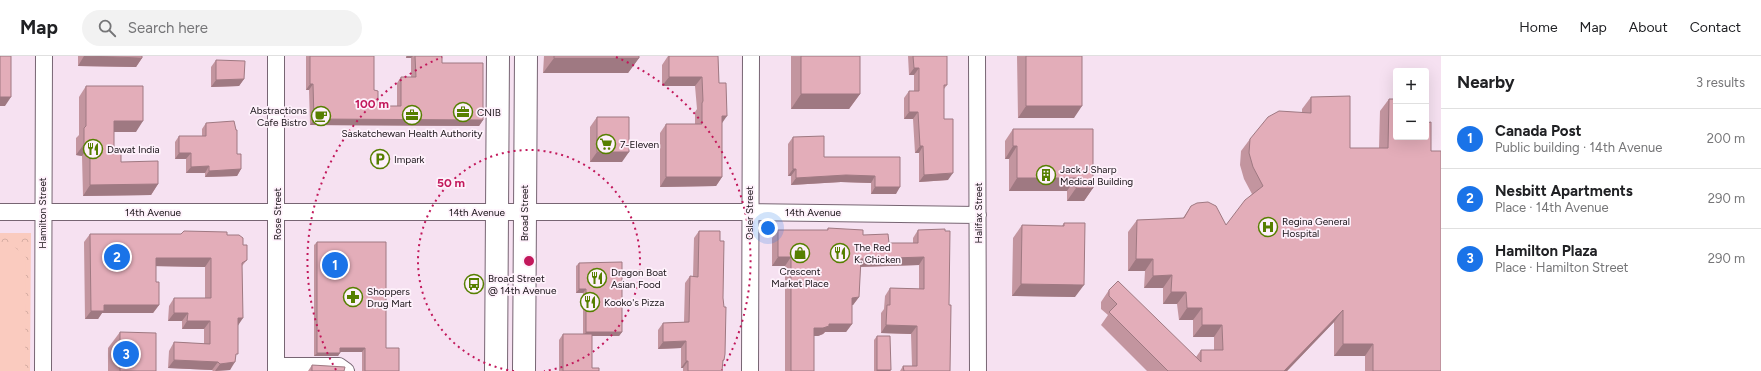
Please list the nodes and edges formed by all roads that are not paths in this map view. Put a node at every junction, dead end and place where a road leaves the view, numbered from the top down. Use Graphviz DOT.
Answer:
graph roads {
  1 [pos="44,56"];
  2 [pos="276,56"];
  3 [pos="498,56"];
  4 [pos="526,56"];
  5 [pos="751,56"];
  6 [pos="977,56"];
  7 [pos="0,212"];
  8 [pos="42,212"];
  9 [pos="277,212"];
  10 [pos="498,212"];
  11 [pos="524,212"];
  12 [pos="749,212"];
  13 [pos="978,215"];
  14 [pos="276,369"];
  15 [pos="43,371"];
  16 [pos="346,371"];
  17 [pos="496,371"];
  18 [pos="524,371"];
  19 [pos="750,371"];
  20 [pos="978,371"];
  1 -- 8 [label="street, Hamilton Street"];
  2 -- 9 [label="street, Rose Street"];
  3 -- 10 [label="main road"];
  4 -- 11 [label="main road, Broad Street"];
  5 -- 12 [label="street, Osler Street"];
  6 -- 13 [label="street, Halifax Street"];
  7 -- 8 [label="street, 14th Avenue"];
  8 -- 9 [label="street, 14th Avenue"];
  8 -- 15 [label="street, Hamilton Street"];
  9 -- 10 [label="street, 14th Avenue"];
  9 -- 14 [label="street, Rose Street"];
  10 -- 11 [label="street, 14th Avenue"];
  10 -- 17 [label="main road"];
  11 -- 12 [label="street, 14th Avenue"];
  11 -- 18 [label="main road, Broad Street"];
  12 -- 13 [label="street, 14th Avenue"];
  12 -- 19 [label="street, Osler Street"];
  13 -- 20 [label="street, Halifax Street"];
  14 -- 16 [label="street"];
}
